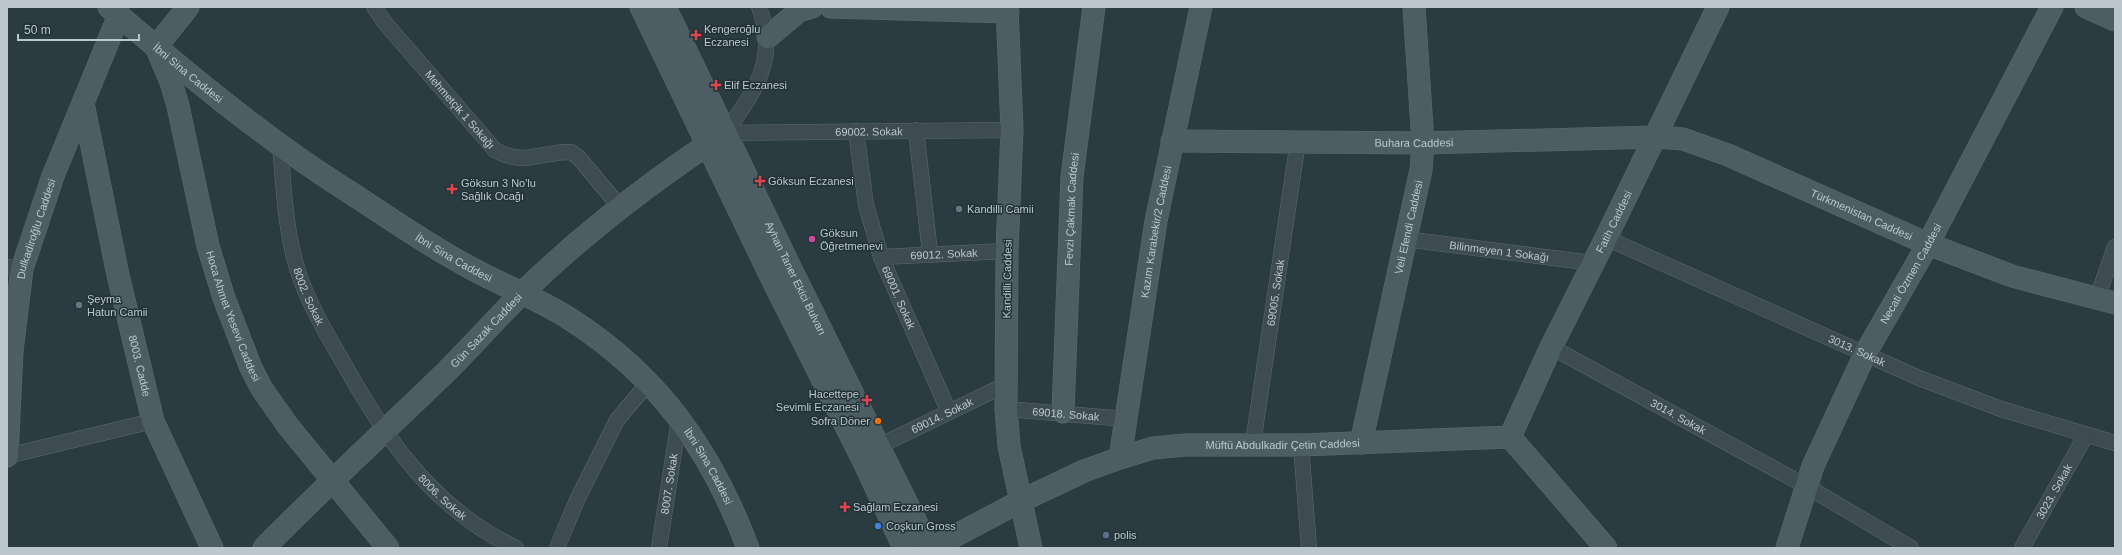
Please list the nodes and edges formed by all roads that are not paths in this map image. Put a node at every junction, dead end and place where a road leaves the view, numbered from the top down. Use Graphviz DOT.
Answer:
graph roads {
  1 [pos="188,7"];
  2 [pos="374,7"];
  3 [pos="641,7"];
  4 [pos="665,7"];
  5 [pos="759,7"];
  6 [pos="830,7"];
  7 [pos="1094,7"];
  8 [pos="1201,7"];
  9 [pos="1414,7"];
  10 [pos="1718,7"];
  11 [pos="2052,7"];
  12 [pos="2086,7"];
  13 [pos="803,8"];
  14 [pos="1008,10"];
  15 [pos="114,11"];
  16 [pos="2115,20"];
  17 [pos="768,36"];
  18 [pos="156,47"];
  19 [pos="83,103"];
  20 [pos="916,130"];
  21 [pos="1012,130"];
  22 [pos="856,131"];
  23 [pos="725,132"];
  24 [pos="1655,137"];
  25 [pos="1172,141"];
  26 [pos="1298,141"];
  27 [pos="1423,143"];
  28 [pos="707,144"];
  29 [pos="280,145"];
  30 [pos="620,207"];
  31 [pos="1606,238"];
  32 [pos="1405,240"];
  33 [pos="1928,244"];
  34 [pos="2115,247"];
  35 [pos="1007,251"];
  36 [pos="930,253"];
  37 [pos="881,257"];
  38 [pos="1592,263"];
  39 [pos="15,268"];
  40 [pos="523,293"];
  41 [pos="2106,301"];
  42 [pos="1551,347"];
  43 [pos="1865,354"];
  44 [pos="649,382"];
  45 [pos="1005,385"];
  46 [pos="1006,409"];
  47 [pos="949,412"];
  48 [pos="1063,412"];
  49 [pos="1126,419"];
  50 [pos="679,420"];
  51 [pos="153,421"];
  52 [pos="384,430"];
  53 [pos="2086,435"];
  54 [pos="1510,437"];
  55 [pos="1253,443"];
  56 [pos="1361,443"];
  57 [pos="2115,443"];
  58 [pos="1302,445"];
  59 [pos="879,446"];
  60 [pos="7,456"];
  61 [pos="1120,458"];
  62 [pos="331,480"];
  63 [pos="1806,486"];
  64 [pos="1021,500"];
  65 [pos="212,548"];
  66 [pos="264,548"];
  67 [pos="388,548"];
  68 [pos="516,548"];
  69 [pos="557,548"];
  70 [pos="659,548"];
  71 [pos="748,548"];
  72 [pos="904,548"];
  73 [pos="931,548"];
  74 [pos="1031,548"];
  75 [pos="1310,548"];
  76 [pos="1606,548"];
  77 [pos="1787,548"];
  78 [pos="1911,548"];
  79 [pos="2022,548"];
  1 -- 18 [label="street"];
  2 -- 30 [label="street, Mehmetçik 1 Sokağı"];
  3 -- 28 [label="street, Ayhan Taner Ekici Bulvarı"];
  4 -- 23 [label="street, Ayhan Taner Ekici Bulvarı"];
  5 -- 17 [label="street"];
  6 -- 14 [label="street"];
  7 -- 48 [label="street, Fevzi Çakmak Caddesi"];
  8 -- 25 [label="street, Kazım Karabekir/2 Caddesi"];
  9 -- 27 [label="street, Veli Efendi Caddesi"];
  10 -- 24 [label="street, Fatih Caddesi"];
  11 -- 33 [label="street, Necati Özmen Caddesi"];
  12 -- 16 [label="street"];
  13 -- 17 [label="street"];
  14 -- 21 [label="street, Kandilli Caddesi"];
  15 -- 18 [label="street, İbni Sina Caddesi"];
  15 -- 19 [label="street, Dulkadiroğlu Caddesi"];
  17 -- 23 [label="street"];
  18 -- 29 [label="street, İbni Sina Caddesi"];
  18 -- 62 [label="street, Hoca Ahmet Yesevi Caddesi"];
  19 -- 39 [label="street, Dulkadiroğlu Caddesi"];
  19 -- 51 [label="street, 8003. Cadde"];
  20 -- 21 [label="street, 69002. Sokak"];
  20 -- 22 [label="street, 69002. Sokak"];
  20 -- 36 [label="street"];
  21 -- 35 [label="street, Kandilli Caddesi"];
  22 -- 23 [label="street, 69002. Sokak"];
  22 -- 37 [label="street, 69001. Sokak"];
  23 -- 28 [label="street, Gün Sazak Caddesi"];
  23 -- 59 [label="street, Ayhan Taner Ekici Bulvarı"];
  24 -- 27 [label="street, Buhara Caddesi"];
  24 -- 31 [label="street, Fatih Caddesi"];
  24 -- 33 [label="street, Türkmenistan Caddesi"];
  25 -- 26 [label="street, Buhara Caddesi"];
  25 -- 49 [label="street, Kazım Karabekir/2 Caddesi"];
  26 -- 27 [label="street, Buhara Caddesi"];
  26 -- 55 [label="street, 69005. Sokak"];
  27 -- 32 [label="street, Veli Efendi Caddesi"];
  28 -- 30 [label="street, Gün Sazak Caddesi"];
  28 -- 72 [label="street, Ayhan Taner Ekici Bulvarı"];
  29 -- 40 [label="street, İbni Sina Caddesi"];
  29 -- 52 [label="street, 8002. Sokak"];
  30 -- 40 [label="street, Gün Sazak Caddesi"];
  31 -- 38 [label="street, Fatih Caddesi"];
  31 -- 43 [label="street, 3013. Sokak"];
  32 -- 38 [label="street, Bilinmeyen 1 Sokağı"];
  32 -- 56 [label="street, Veli Efendi Caddesi"];
  33 -- 41 [label="street, Türkmenistan Caddesi"];
  33 -- 43 [label="street, Necati Özmen Caddesi"];
  34 -- 41 [label="street"];
  35 -- 36 [label="street, 69012. Sokak"];
  35 -- 45 [label="street, Kandilli Caddesi"];
  36 -- 37 [label="street, 69012. Sokak"];
  37 -- 47 [label="street, 69001. Sokak"];
  38 -- 42 [label="street, Fatih Caddesi"];
  39 -- 60 [label="street, Dulkadiroğlu Caddesi"];
  40 -- 44 [label="street, İbni Sina Caddesi"];
  40 -- 52 [label="street, Gün Sazak Caddesi"];
  42 -- 54 [label="street, Fatih Caddesi"];
  42 -- 63 [label="street, 3014. Sokak"];
  43 -- 53 [label="street, 3013. Sokak"];
  43 -- 63 [label="street, Necati Özmen Caddesi"];
  44 -- 50 [label="street, İbni Sina Caddesi"];
  44 -- 69 [label="street"];
  45 -- 46 [label="street, Kandilli Caddesi"];
  45 -- 47 [label="street, 69014. Sokak"];
  46 -- 48 [label="street, 69018. Sokak"];
  46 -- 64 [label="street, Kandilli Caddesi"];
  47 -- 59 [label="street, 69014. Sokak"];
  48 -- 49 [label="street, 69018. Sokak"];
  49 -- 61 [label="street, Kazım Karabekir/2 Caddesi"];
  50 -- 70 [label="street, 8007. Sokak"];
  50 -- 71 [label="street, İbni Sina Caddesi"];
  51 -- 60 [label="street"];
  51 -- 65 [label="street, 8003. Cadde"];
  52 -- 62 [label="street, Gün Sazak Caddesi"];
  52 -- 68 [label="street, 8006. Sokak"];
  53 -- 57 [label="street, 3013. Sokak"];
  53 -- 79 [label="street, 3023. Sokak"];
  54 -- 56 [label="street, Müftü Abdulkadir Çetin Caddesi"];
  54 -- 76 [label="street"];
  55 -- 58 [label="street, Müftü Abdulkadir Çetin Caddesi"];
  55 -- 61 [label="street, Müftü Abdulkadir Çetin Caddesi"];
  56 -- 58 [label="street, Müftü Abdulkadir Çetin Caddesi"];
  58 -- 75 [label="street"];
  59 -- 73 [label="street, Ayhan Taner Ekici Bulvarı"];
  61 -- 64 [label="street, Müftü Abdulkadir Çetin Caddesi"];
  62 -- 66 [label="street, Gün Sazak Caddesi"];
  62 -- 67 [label="street, Hoca Ahmet Yesevi Caddesi"];
  63 -- 77 [label="street, Necati Özmen Caddesi"];
  63 -- 78 [label="street"];
  64 -- 73 [label="street, Müftü Abdulkadir Çetin Caddesi"];
  64 -- 74 [label="street, Kandilli Caddesi"];
}
